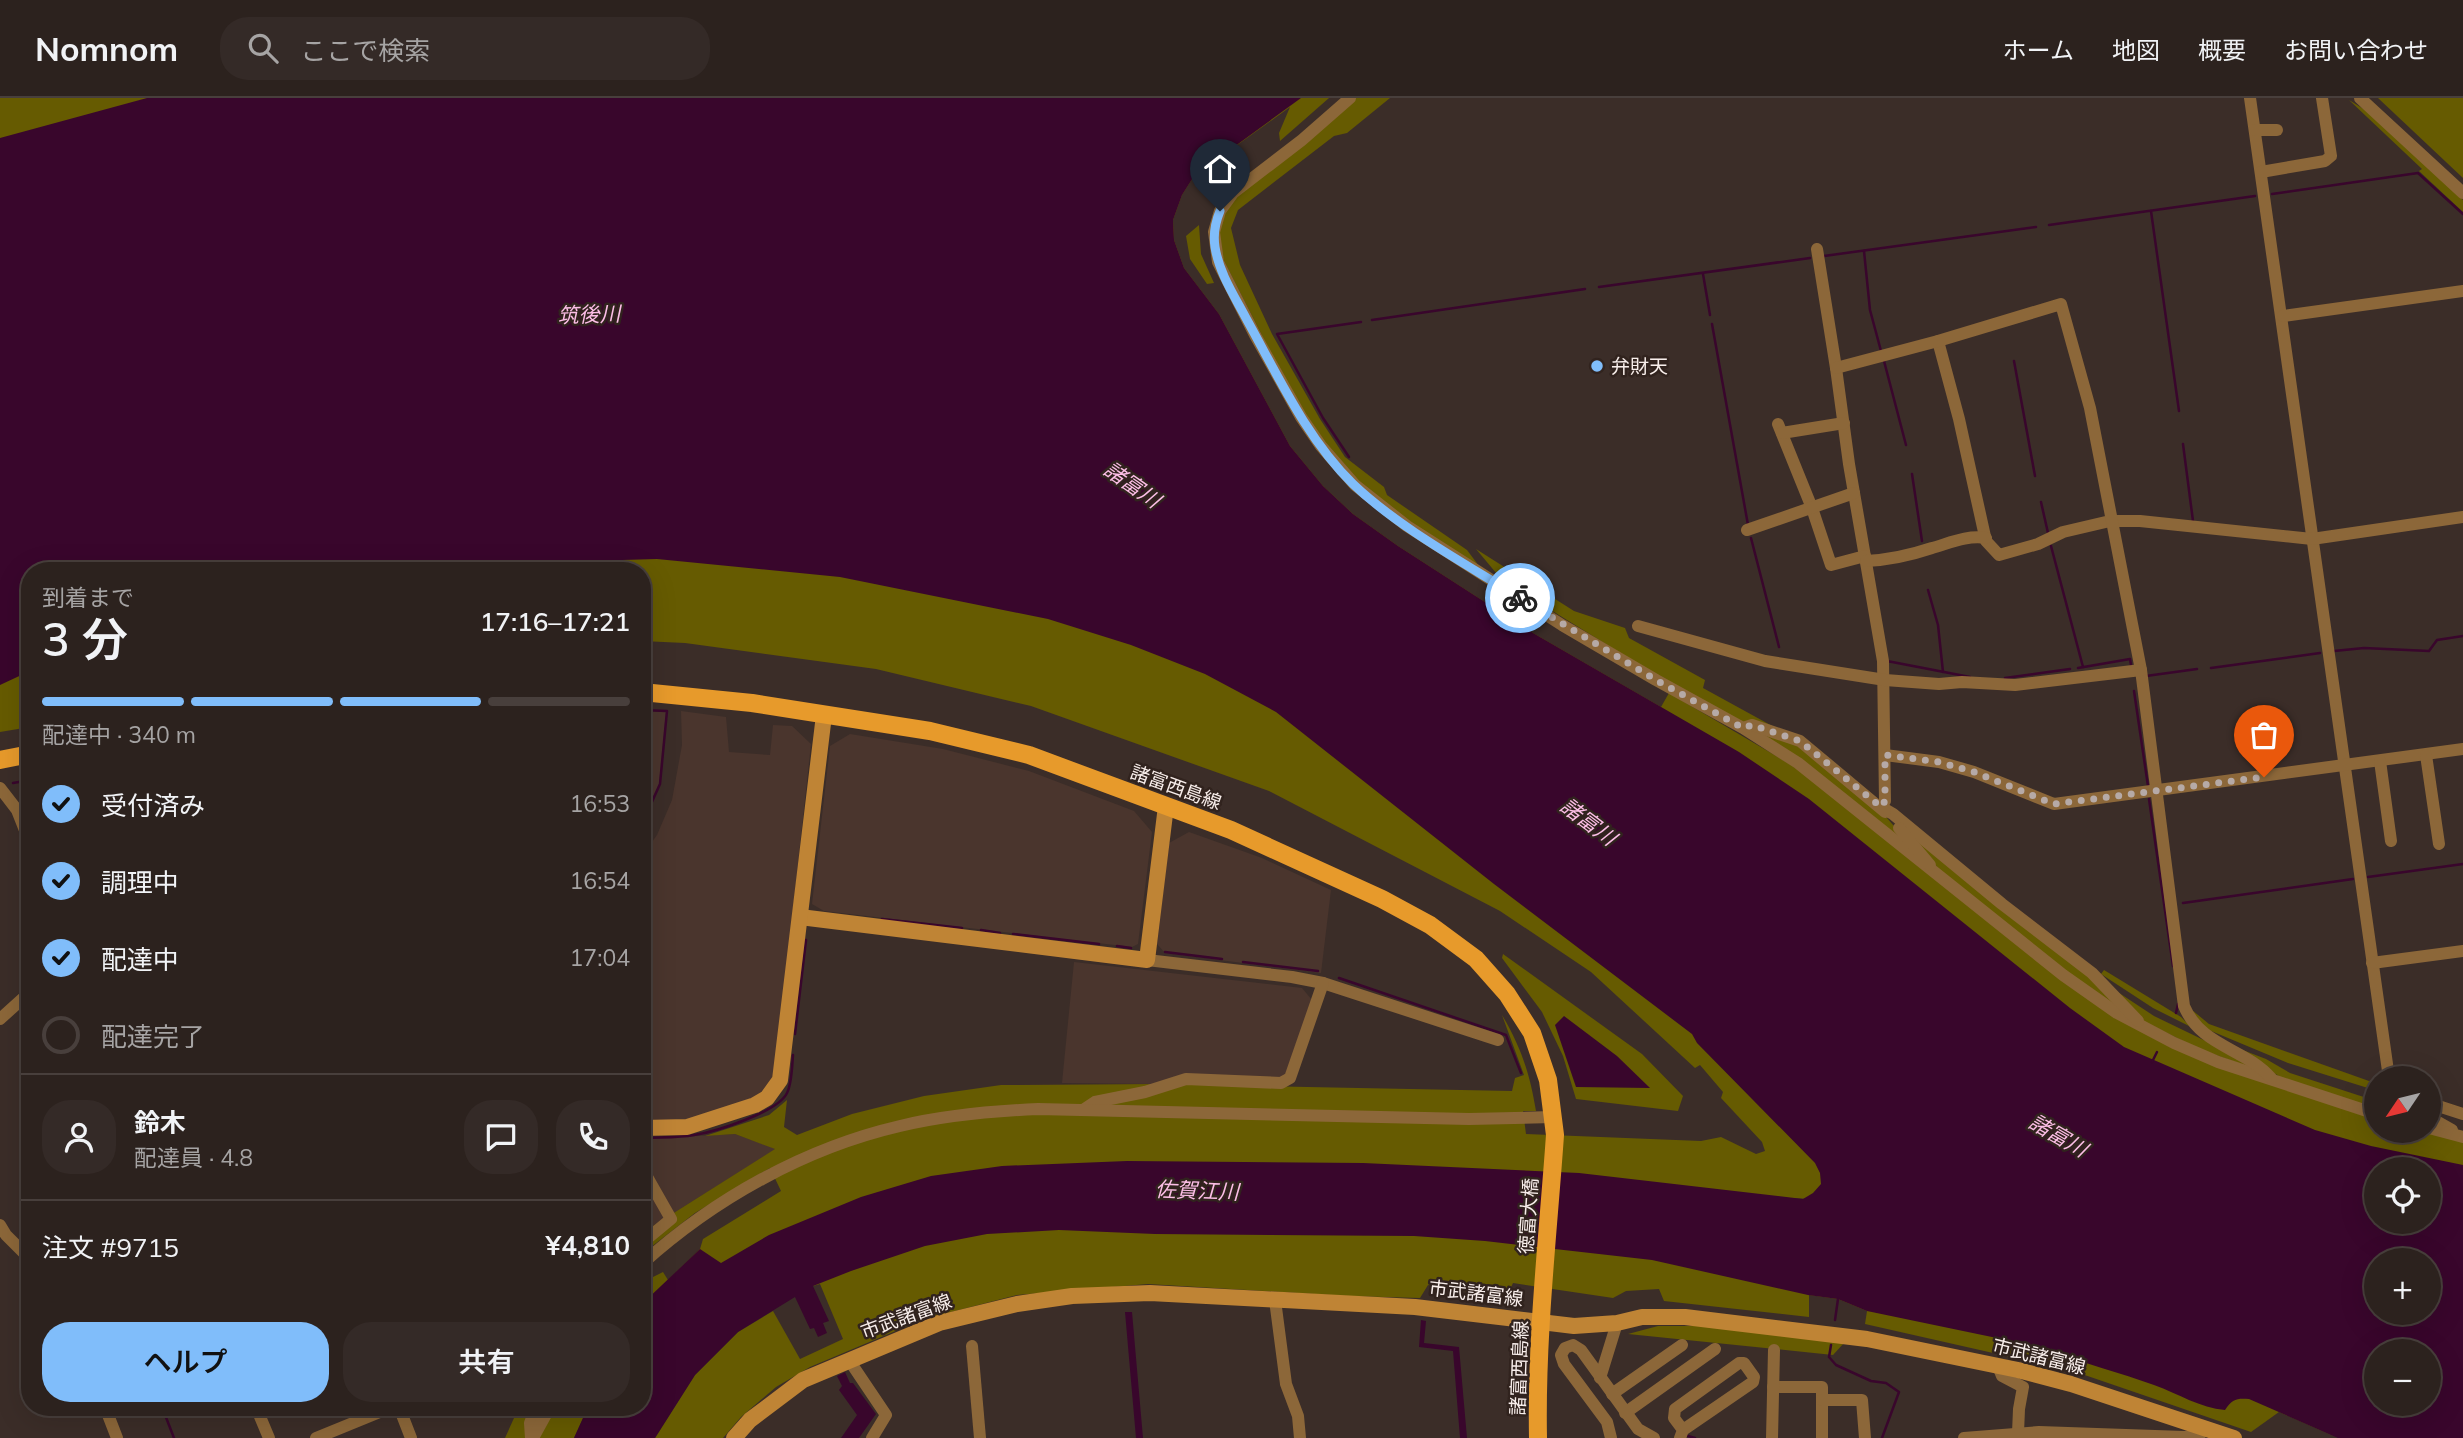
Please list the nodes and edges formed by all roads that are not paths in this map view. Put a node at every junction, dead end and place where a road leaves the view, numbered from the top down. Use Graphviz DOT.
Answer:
graph roads {
  1 [pos="1350,98"];
  2 [pos="2250,98"];
  3 [pos="2322,98"];
  4 [pos="2350,98"];
  5 [pos="2364,101"];
  6 [pos="2255,130"];
  7 [pos="2277,130"];
  8 [pos="2261,172"];
  9 [pos="2463,193"];
  10 [pos="1817,250"];
  11 [pos="2463,291"];
  12 [pos="2283,316"];
  13 [pos="1938,341"];
  14 [pos="1836,368"];
  15 [pos="1844,423"];
  16 [pos="1854,494"];
  17 [pos="1812,508"];
  18 [pos="2463,517"];
  19 [pos="2110,521"];
  20 [pos="1747,530"];
  21 [pos="1986,538"];
  22 [pos="2312,539"];
  23 [pos="1866,559"];
  24 [pos="1637,626"];
  25 [pos="2141,670"];
  26 [pos="1885,680"];
  27 [pos="651,693"];
  28 [pos="824,715"];
  29 [pos="1743,728"];
  30 [pos="2463,749"];
  31 [pos="1885,755"];
  32 [pos="2426,755"];
  33 [pos="21,756"];
  34 [pos="0,760"];
  35 [pos="2380,761"];
  36 [pos="2345,766"];
  37 [pos="0,788"];
  38 [pos="2156,791"];
  39 [pos="1166,806"];
  40 [pos="1881,807"];
  41 [pos="21,820"];
  42 [pos="2391,841"];
  43 [pos="2439,844"];
  44 [pos="1936,874"];
  45 [pos="800,917"];
  46 [pos="2463,951"];
  47 [pos="1147,960"];
  48 [pos="2372,963"];
  49 [pos="1323,983"];
  50 [pos="21,1000"];
  51 [pos="0,1019"];
  52 [pos="2139,1025"];
  53 [pos="1498,1040"];
  54 [pos="2387,1066"];
  55 [pos="2273,1081"];
  56 [pos="2441,1107"];
  57 [pos="1083,1110"];
  58 [pos="2364,1110"];
  59 [pos="2463,1114"];
  60 [pos="2441,1122"];
  61 [pos="1554,1126"];
  62 [pos="651,1128"];
  63 [pos="2441,1131"];
  64 [pos="2460,1136"];
  65 [pos="651,1184"];
  66 [pos="0,1225"];
  67 [pos="651,1236"];
  68 [pos="21,1250"];
  69 [pos="651,1257"];
  70 [pos="1275,1300"];
  71 [pos="1543,1300"];
  72 [pos="1541,1322"];
  73 [pos="1617,1323"];
  74 [pos="1682,1345"];
  75 [pos="972,1346"];
  76 [pos="1715,1349"];
  77 [pos="1774,1350"];
  78 [pos="849,1360"];
  79 [pos="1998,1366"];
  80 [pos="1600,1378"];
  81 [pos="1773,1387"];
  82 [pos="1612,1394"];
  83 [pos="1822,1400"];
  84 [pos="1625,1413"];
  85 [pos="108,1416"];
  86 [pos="260,1416"];
  87 [pos="372,1416"];
  88 [pos="397,1416"];
  89 [pos="533,1416"];
  90 [pos="545,1416"];
  91 [pos="2018,1433"];
  92 [pos="1682,1434"];
  93 [pos="2201,1434"];
  94 [pos="117,1438"];
  95 [pos="269,1438"];
  96 [pos="316,1438"];
  97 [pos="411,1438"];
  98 [pos="532,1438"];
  99 [pos="734,1438"];
  100 [pos="872,1438"];
  101 [pos="980,1438"];
  102 [pos="1300,1438"];
  103 [pos="1538,1438"];
  104 [pos="1611,1438"];
  105 [pos="1654,1438"];
  106 [pos="1772,1438"];
  107 [pos="1822,1438"];
  108 [pos="1865,1438"];
  109 [pos="1964,1438"];
  110 [pos="2234,1438"];
  1 -- 29 [label="street"];
  2 -- 6 [label="street"];
  3 -- 8 [label="street"];
  4 -- 5 [label="street"];
  5 -- 9 [label="street"];
  6 -- 7 [label="street"];
  6 -- 8 [label="street"];
  8 -- 12 [label="street"];
  10 -- 14 [label="street"];
  11 -- 12 [label="street"];
  12 -- 22 [label="street"];
  13 -- 14 [label="street"];
  13 -- 19 [label="street"];
  13 -- 21 [label="street"];
  14 -- 15 [label="street"];
  15 -- 16 [label="street"];
  15 -- 17 [label="street"];
  16 -- 17 [label="street"];
  16 -- 23 [label="street"];
  17 -- 20 [label="street"];
  17 -- 23 [label="street"];
  18 -- 22 [label="street"];
  19 -- 21 [label="street"];
  19 -- 22 [label="street"];
  19 -- 25 [label="street"];
  21 -- 23 [label="street"];
  22 -- 36 [label="street"];
  23 -- 26 [label="street"];
  24 -- 26 [label="street"];
  25 -- 26 [label="street"];
  25 -- 38 [label="street"];
  26 -- 31 [label="street"];
  27 -- 28 [label="main road, 諸富西島線"];
  28 -- 39 [label="main road, 諸富西島線"];
  28 -- 45 [label="main road"];
  29 -- 40 [label="street"];
  29 -- 44 [label="street"];
  30 -- 32 [label="street"];
  31 -- 38 [label="street"];
  31 -- 40 [label="street"];
  32 -- 35 [label="street"];
  32 -- 43 [label="street"];
  33 -- 34 [label="main road"];
  35 -- 36 [label="street"];
  35 -- 42 [label="street"];
  36 -- 38 [label="street"];
  36 -- 48 [label="street"];
  37 -- 41 [label="street"];
  38 -- 55 [label="street"];
  39 -- 47 [label="main road"];
  39 -- 61 [label="main road, 諸富西島線"];
  40 -- 44 [label="street"];
  40 -- 52 [label="street"];
  44 -- 52 [label="street"];
  45 -- 47 [label="main road"];
  45 -- 62 [label="main road"];
  46 -- 48 [label="street"];
  47 -- 49 [label="street"];
  48 -- 54 [label="street"];
  49 -- 53 [label="street"];
  49 -- 57 [label="street"];
  50 -- 51 [label="street"];
  52 -- 55 [label="street"];
  55 -- 58 [label="street"];
  56 -- 59 [label="street"];
  57 -- 61 [label="street"];
  57 -- 69 [label="street"];
  60 -- 64 [label="street"];
  61 -- 71 [label="main road, 徳富大橋"];
  63 -- 64 [label="street"];
  65 -- 67 [label="street"];
  66 -- 68 [label="street"];
  70 -- 72 [label="main road, 市武諸富線"];
  70 -- 78 [label="main road, 市武諸富線"];
  70 -- 102 [label="street"];
  71 -- 72 [label="main road, 諸富西島線"];
  72 -- 73 [label="main road, 市武諸富線"];
  72 -- 103 [label="main road, 諸富西島線"];
  73 -- 79 [label="main road, 市武諸富線"];
  73 -- 80 [label="street"];
  74 -- 82 [label="street"];
  75 -- 101 [label="street"];
  76 -- 84 [label="street"];
  77 -- 81 [label="street"];
  78 -- 99 [label="main road, 市武諸富線"];
  78 -- 100 [label="street"];
  79 -- 91 [label="street"];
  79 -- 93 [label="main road, 市武諸富線"];
  80 -- 82 [label="street"];
  80 -- 104 [label="street"];
  81 -- 83 [label="street"];
  81 -- 106 [label="street"];
  82 -- 84 [label="street"];
  83 -- 107 [label="street"];
  83 -- 108 [label="street"];
  84 -- 105 [label="street"];
  85 -- 94 [label="street"];
  86 -- 95 [label="street"];
  87 -- 96 [label="street"];
  88 -- 97 [label="street"];
  89 -- 98 [label="street"];
  90 -- 98 [label="street"];
  91 -- 93 [label="street"];
  91 -- 109 [label="street"];
  92 -- 92 [label="street"];
  93 -- 110 [label="main road, 市武諸富線"];
}
